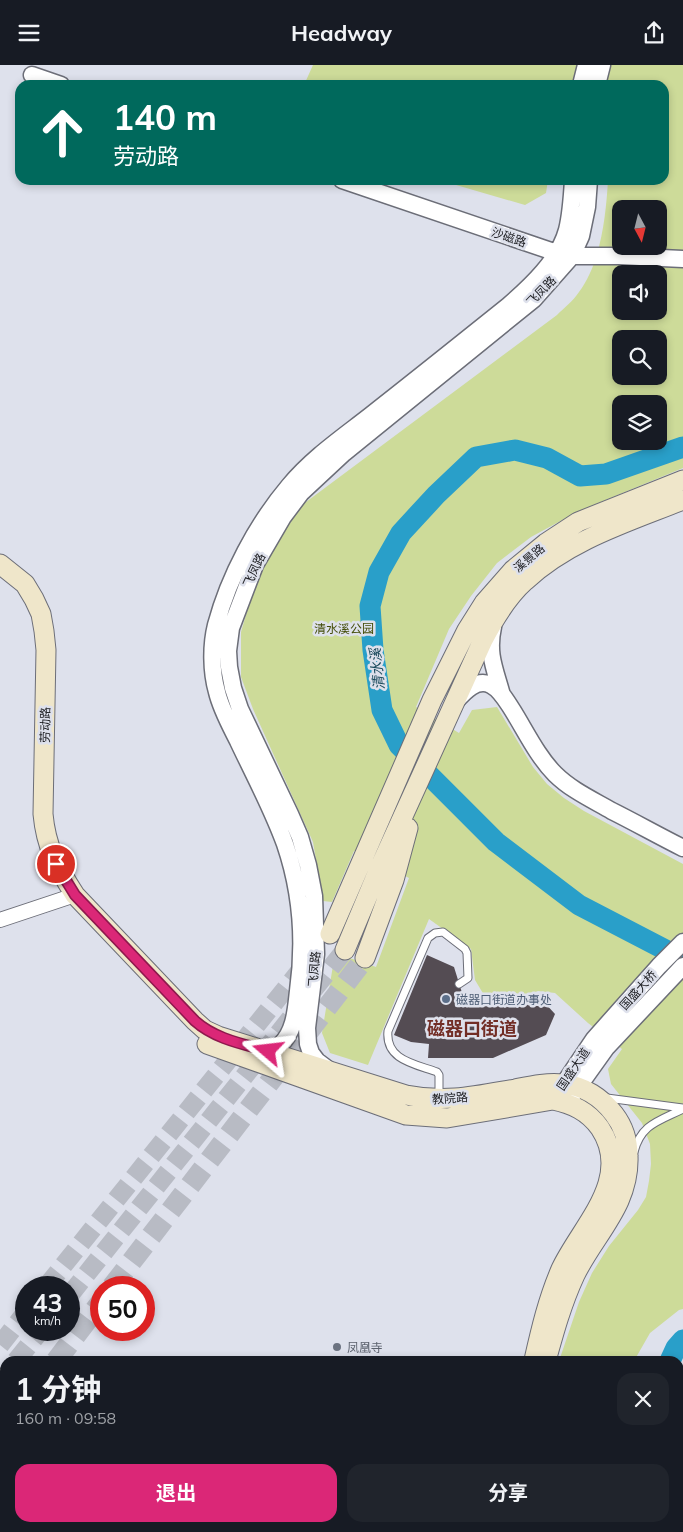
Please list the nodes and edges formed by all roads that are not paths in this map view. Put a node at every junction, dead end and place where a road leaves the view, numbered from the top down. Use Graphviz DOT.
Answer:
graph roads {
  1 [pos="586,65"];
  2 [pos="602,65"];
  3 [pos="32,75"];
  4 [pos="46,80"];
  5 [pos="582,80"];
  6 [pos="598,80"];
  7 [pos="357,185"];
  8 [pos="572,185"];
  9 [pos="589,185"];
  10 [pos="565,255"];
  11 [pos="683,259"];
  12 [pos="683,480"];
  13 [pos="683,499"];
  14 [pos="0,564"];
  15 [pos="0,577"];
  16 [pos="496,615"];
  17 [pos="502,695"];
  18 [pos="453,707"];
  19 [pos="683,848"];
  20 [pos="387,874"];
  21 [pos="69,897"];
  22 [pos="0,920"];
  23 [pos="330,933"];
  24 [pos="683,942"];
  25 [pos="344,949"];
  26 [pos="365,958"];
  27 [pos="683,966"];
  28 [pos="459,984"];
  29 [pos="600,1044"];
  30 [pos="268,1051"];
  31 [pos="329,1070"];
  32 [pos="578,1088"];
  33 [pos="560,1101"];
  34 [pos="683,1108"];
  35 [pos="438,1109"];
  36 [pos="627,1181"];
  37 [pos="535,1356"];
  38 [pos="547,1356"];
  1 -- 5 [label="street"];
  2 -- 6 [label="street"];
  3 -- 4 [label="street"];
  7 -- 10 [label="street, 沙磁路"];
  8 -- 10 [label="street, 飞凤路"];
  9 -- 10 [label="street, 飞凤路"];
  10 -- 11 [label="street, 沙磁路"];
  10 -- 30 [label="street, 飞凤路"];
  10 -- 31 [label="street, 飞凤路"];
  12 -- 23 [label="main road, 溪景路"];
  13 -- 16 [label="main road, 溪景路"];
  14 -- 21 [label="main road, 劳动路"];
  15 -- 21 [label="main road, 劳动路"];
  16 -- 17 [label="street"];
  16 -- 18 [label="main road, 溪景路"];
  17 -- 18 [label="street"];
  17 -- 19 [label="street"];
  18 -- 20 [label="main road, 溪景路"];
  20 -- 25 [label="main road"];
  20 -- 26 [label="main road"];
  21 -- 22 [label="street"];
  21 -- 30 [label="main road, 教院路"];
  21 -- 35 [label="main road, 教院路"];
  24 -- 29 [label="street, 国盛大桥"];
  27 -- 29 [label="street, 国盛大桥"];
  28 -- 35 [label="lane"];
  29 -- 32 [label="street, 国盛大道"];
  30 -- 31 [label="main road, 教院路"];
  31 -- 35 [label="main road, 教院路"];
  32 -- 33 [label="street, 国盛大道"];
  32 -- 34 [label="lane"];
  32 -- 35 [label="main road, 教院路"];
  32 -- 36 [label="main road"];
  33 -- 35 [label="main road, 教院路"];
  33 -- 37 [label="main road"];
  34 -- 36 [label="lane"];
  36 -- 38 [label="main road"];
}
